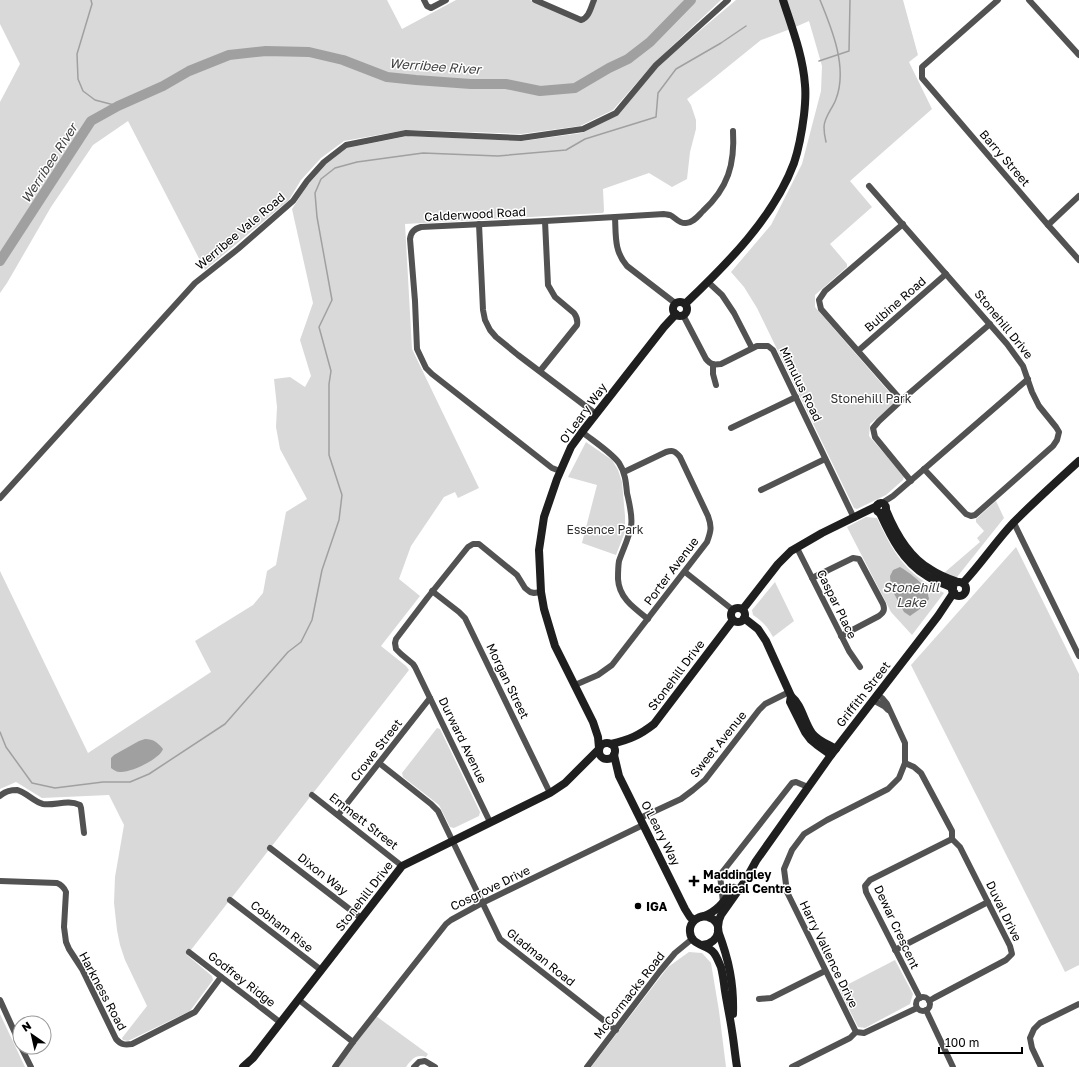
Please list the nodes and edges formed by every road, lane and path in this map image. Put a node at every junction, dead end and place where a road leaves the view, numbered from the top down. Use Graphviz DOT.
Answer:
graph roads {
  1 [pos="424,0"];
  2 [pos="446,0"];
  3 [pos="535,0"];
  4 [pos="594,0"];
  5 [pos="728,0"];
  6 [pos="783,0"];
  7 [pos="998,0"];
  8 [pos="1029,0"];
  9 [pos="1079,55"];
  10 [pos="733,131"];
  11 [pos="869,186"];
  12 [pos="1079,196"];
  13 [pos="615,217"];
  14 [pos="545,221"];
  15 [pos="479,224"];
  16 [pos="903,224"];
  17 [pos="1048,225"];
  18 [pos="1079,260"];
  19 [pos="946,274"];
  20 [pos="708,282"];
  21 [pos="675,303"];
  22 [pos="685,304"];
  23 [pos="680,314"];
  24 [pos="990,324"];
  25 [pos="752,348"];
  26 [pos="859,350"];
  27 [pos="713,364"];
  28 [pos="540,371"];
  29 [pos="1028,379"];
  30 [pos="716,385"];
  31 [pos="796,397"];
  32 [pos="902,400"];
  33 [pos="596,414"];
  34 [pos="731,428"];
  35 [pos="582,432"];
  36 [pos="825,459"];
  37 [pos="1079,461"];
  38 [pos="924,469"];
  39 [pos="560,471"];
  40 [pos="624,472"];
  41 [pos="911,481"];
  42 [pos="761,490"];
  43 [pos="0,498"];
  44 [pos="882,508"];
  45 [pos="854,518"];
  46 [pos="1014,523"];
  47 [pos="797,548"];
  48 [pos="685,572"];
  49 [pos="812,578"];
  50 [pos="959,588"];
  51 [pos="432,591"];
  52 [pos="541,592"];
  53 [pos="743,609"];
  54 [pos="733,610"];
  55 [pos="744,618"];
  56 [pos="648,620"];
  57 [pos="733,620"];
  58 [pos="841,636"];
  59 [pos="1079,656"];
  60 [pos="860,667"];
  61 [pos="575,685"];
  62 [pos="790,694"];
  63 [pos="875,697"];
  64 [pos="430,698"];
  65 [pos="593,722"];
  66 [pos="632,738"];
  67 [pos="611,744"];
  68 [pos="599,748"];
  69 [pos="833,752"];
  70 [pos="615,754"];
  71 [pos="603,759"];
  72 [pos="379,764"];
  73 [pos="584,764"];
  74 [pos="905,764"];
  75 [pos="619,776"];
  76 [pos="808,787"];
  77 [pos="550,792"];
  78 [pos="312,795"];
  79 [pos="0,796"];
  80 [pos="338,815"];
  81 [pos="490,822"];
  82 [pos="642,822"];
  83 [pos="84,833"];
  84 [pos="952,839"];
  85 [pos="453,841"];
  86 [pos="270,848"];
  87 [pos="756,861"];
  88 [pos="402,866"];
  89 [pos="0,882"];
  90 [pos="230,900"];
  91 [pos="723,902"];
  92 [pos="988,902"];
  93 [pos="482,903"];
  94 [pos="703,916"];
  95 [pos="361,918"];
  96 [pos="694,920"];
  97 [pos="718,929"];
  98 [pos="692,939"];
  99 [pos="702,945"];
  100 [pos="895,950"];
  101 [pos="190,952"];
  102 [pos="321,970"];
  103 [pos="825,971"];
  104 [pos="221,977"];
  105 [pos="920,998"];
  106 [pos="759,999"];
  107 [pos="0,1000"];
  108 [pos="298,1000"];
  109 [pos="929,1001"];
  110 [pos="1079,1004"];
  111 [pos="917,1008"];
  112 [pos="926,1010"];
  113 [pos="280,1023"];
  114 [pos="12,1026"];
  115 [pos="616,1030"];
  116 [pos="732,1031"];
  117 [pos="856,1032"];
  118 [pos="353,1042"];
  119 [pos="25,1055"];
  120 [pos="31,1067"];
  121 [pos="243,1067"];
  122 [pos="335,1067"];
  123 [pos="414,1067"];
  124 [pos="435,1067"];
  125 [pos="587,1067"];
  126 [pos="737,1067"];
  127 [pos="792,1067"];
  128 [pos="953,1067"];
  129 [pos="1042,1067"];
  1 -- 2 [label="street"];
  3 -- 4 [label="street"];
  5 -- 43 [label="street, Werribee Vale Road"];
  6 -- 20 [label="street"];
  7 -- 17 [label="street, Barry Street"];
  8 -- 9 [label="street"];
  10 -- 13 [label="street, Calderwood Road"];
  11 -- 16 [label="street, Stonehill Drive"];
  12 -- 17 [label="street"];
  13 -- 14 [label="street, Calderwood Road"];
  13 -- 21 [label="street"];
  14 -- 15 [label="street, Calderwood Road"];
  14 -- 28 [label="street"];
  15 -- 28 [label="street"];
  15 -- 39 [label="street, Calderwood Road"];
  16 -- 19 [label="street, Stonehill Drive"];
  16 -- 26 [label="street"];
  17 -- 18 [label="street, Barry Street"];
  19 -- 24 [label="street, Stonehill Drive"];
  19 -- 26 [label="street, Bulbine Road"];
  20 -- 22 [label="street"];
  20 -- 25 [label="street"];
  21 -- 22 [label="street"];
  21 -- 23 [label="street"];
  22 -- 23 [label="street"];
  23 -- 27 [label="street"];
  23 -- 33 [label="street, O'Leary Way"];
  24 -- 29 [label="street, Stonehill Drive"];
  24 -- 32 [label="street"];
  25 -- 27 [label="street, Mimulus Road"];
  25 -- 31 [label="street, Mimulus Road"];
  26 -- 32 [label="street"];
  27 -- 30 [label="street"];
  28 -- 33 [label="street"];
  29 -- 38 [label="street, Stonehill Drive"];
  29 -- 38 [label="street"];
  31 -- 34 [label="street"];
  31 -- 36 [label="street, Mimulus Road"];
  32 -- 41 [label="street"];
  33 -- 35 [label="street, O'Leary Way"];
  35 -- 39 [label="street, O'Leary Way"];
  35 -- 40 [label="street"];
  36 -- 42 [label="street"];
  36 -- 45 [label="street, Mimulus Road"];
  37 -- 46 [label="street, Griffith Street"];
  38 -- 41 [label="street, Stonehill Drive"];
  39 -- 52 [label="street, O'Leary Way"];
  40 -- 48 [label="street, Porter Avenue"];
  40 -- 56 [label="street"];
  41 -- 44 [label="street, Stonehill Drive"];
  44 -- 45 [label="street"];
  44 -- 50 [label="street"];
  45 -- 47 [label="street"];
  46 -- 50 [label="street, Griffith Street"];
  46 -- 59 [label="street"];
  47 -- 49 [label="street, Caspar Place"];
  47 -- 53 [label="street"];
  48 -- 54 [label="street"];
  48 -- 56 [label="street, Porter Avenue"];
  49 -- 58 [label="street, Caspar Place"];
  49 -- 58 [label="street"];
  50 -- 63 [label="street, Griffith Street"];
  51 -- 52 [label="street"];
  51 -- 64 [label="street, Durward Avenue"];
  51 -- 77 [label="street, Morgan Street"];
  52 -- 61 [label="street, O'Leary Way"];
  53 -- 54 [label="street"];
  53 -- 55 [label="street"];
  54 -- 57 [label="street"];
  55 -- 57 [label="street"];
  55 -- 62 [label="street"];
  56 -- 61 [label="street, Porter Avenue"];
  57 -- 66 [label="street, Stonehill Drive"];
  58 -- 60 [label="street, Caspar Place"];
  61 -- 65 [label="street, O'Leary Way"];
  62 -- 69 [label="street"];
  62 -- 82 [label="street, Sweet Avenue"];
  63 -- 69 [label="street, Griffith Street"];
  63 -- 74 [label="street, Harry Vallence Drive"];
  64 -- 72 [label="street, Crowe Street"];
  64 -- 81 [label="street, Durward Avenue"];
  65 -- 67 [label="street"];
  65 -- 68 [label="street"];
  66 -- 67 [label="street"];
  66 -- 70 [label="street"];
  67 -- 68 [label="street"];
  67 -- 70 [label="street"];
  68 -- 71 [label="street"];
  68 -- 73 [label="street, Stonehill Drive"];
  69 -- 76 [label="street, Griffith Street"];
  70 -- 71 [label="street"];
  70 -- 75 [label="street"];
  71 -- 73 [label="street"];
  71 -- 75 [label="street"];
  72 -- 80 [label="street, Crowe Street"];
  72 -- 85 [label="street, Gladman Road"];
  73 -- 77 [label="street, Stonehill Drive"];
  74 -- 84 [label="street"];
  74 -- 103 [label="street, Harry Vallence Drive"];
  75 -- 82 [label="street, O'Leary Way"];
  76 -- 87 [label="street, Griffith Street"];
  76 -- 91 [label="street"];
  77 -- 81 [label="street, Stonehill Drive"];
  78 -- 80 [label="street, Emmett Street"];
  79 -- 83 [label="street"];
  80 -- 88 [label="street, Emmett Street"];
  81 -- 85 [label="street, Stonehill Drive"];
  82 -- 93 [label="street, Cosgrove Drive"];
  82 -- 96 [label="street, O'Leary Way"];
  84 -- 92 [label="street, Duval Drive"];
  84 -- 100 [label="street, Dewar Crescent"];
  85 -- 88 [label="street, Stonehill Drive"];
  85 -- 93 [label="street, Gladman Road"];
  86 -- 95 [label="street, Dixon Way"];
  87 -- 91 [label="street, Griffith Street"];
  87 -- 97 [label="street, Griffith Street"];
  88 -- 95 [label="street, Stonehill Drive"];
  89 -- 104 [label="street, Harkness Road"];
  90 -- 102 [label="street, Cobham Rise"];
  91 -- 94 [label="street, Griffith Street"];
  92 -- 100 [label="street"];
  92 -- 109 [label="street, Duval Drive"];
  93 -- 115 [label="street, Gladman Road"];
  93 -- 118 [label="street, Cosgrove Drive"];
  94 -- 96 [label="street"];
  94 -- 97 [label="street"];
  95 -- 102 [label="street, Stonehill Drive"];
  96 -- 98 [label="street"];
  97 -- 99 [label="street"];
  97 -- 116 [label="street"];
  98 -- 99 [label="street"];
  98 -- 115 [label="street, McCormacks Road"];
  99 -- 116 [label="street"];
  100 -- 105 [label="street, Dewar Crescent"];
  101 -- 104 [label="street, Godfrey Ridge"];
  102 -- 108 [label="street, Stonehill Drive"];
  103 -- 106 [label="street"];
  103 -- 117 [label="street, Harry Vallence Drive"];
  104 -- 113 [label="street, Godfrey Ridge"];
  105 -- 109 [label="street"];
  105 -- 111 [label="street"];
  107 -- 114 [label="street"];
  108 -- 113 [label="street, Stonehill Drive"];
  108 -- 118 [label="street"];
  109 -- 112 [label="street"];
  110 -- 129 [label="street"];
  111 -- 112 [label="street"];
  111 -- 117 [label="street"];
  112 -- 128 [label="street"];
  113 -- 121 [label="street, Stonehill Drive"];
  115 -- 125 [label="street, McCormacks Road"];
  116 -- 126 [label="street"];
  117 -- 127 [label="street"];
  118 -- 122 [label="street, Cosgrove Drive"];
  119 -- 120 [label="street"];
  123 -- 124 [label="street"];
}
